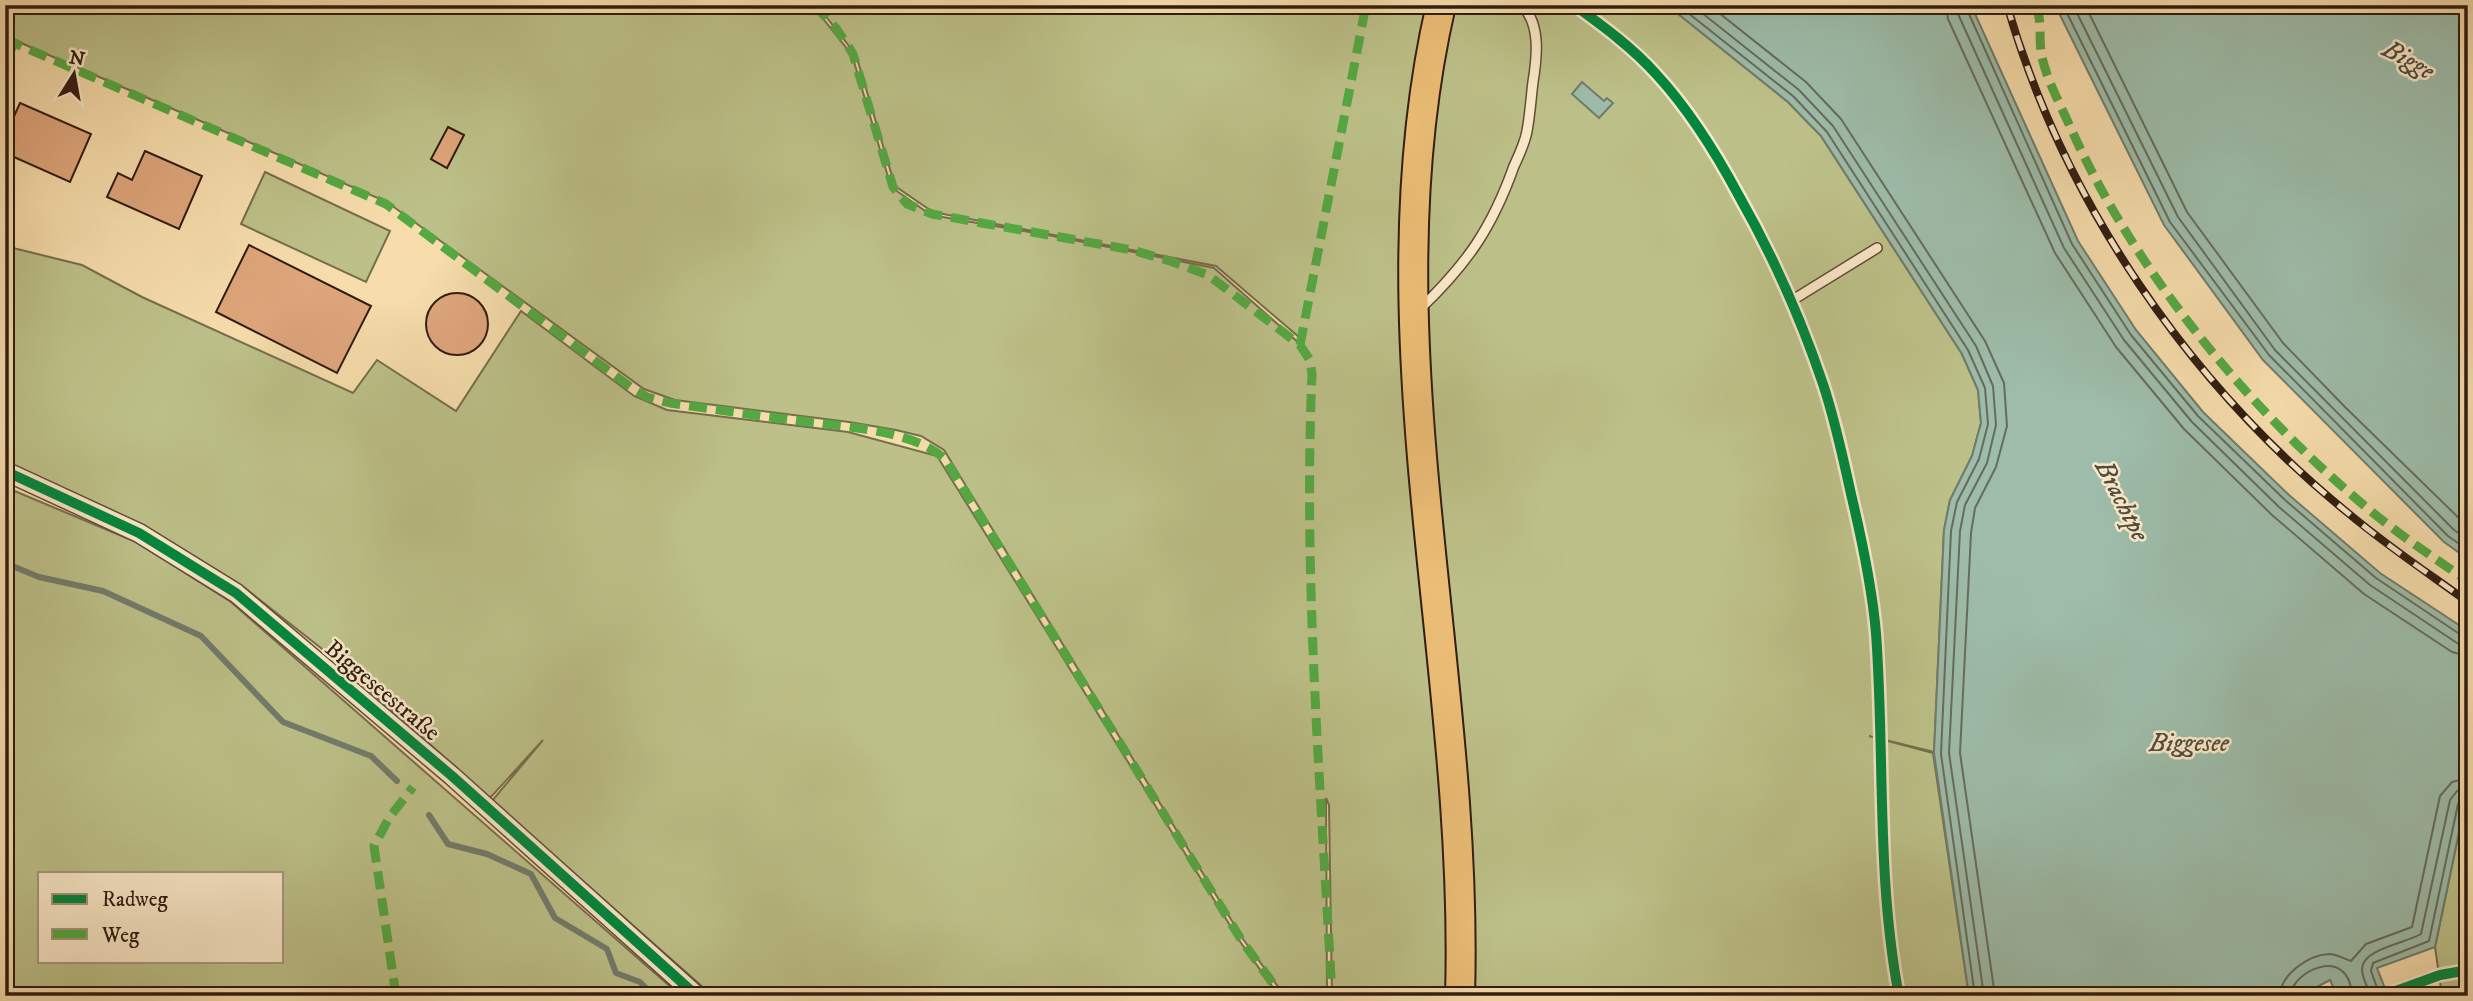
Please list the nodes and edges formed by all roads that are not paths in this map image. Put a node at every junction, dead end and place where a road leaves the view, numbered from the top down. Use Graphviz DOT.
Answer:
graph roads {
  1 [pos="1522,5"];
  2 [pos="1574,5"];
  3 [pos="1439,12"];
  4 [pos="1877,248"];
  5 [pos="1791,301"];
  6 [pos="1415,315"];
  7 [pos="5,471"];
  8 [pos="697,996"];
  9 [pos="1460,996"];
  10 [pos="1899,996"];
  1 -- 6 [label="lane"];
  2 -- 5 [label="lane"];
  3 -- 6 [label="main road"];
  4 -- 5 [label="lane"];
  5 -- 10 [label="lane"];
  6 -- 9 [label="main road"];
  7 -- 8 [label="street, Biggeseestraße"];
}
